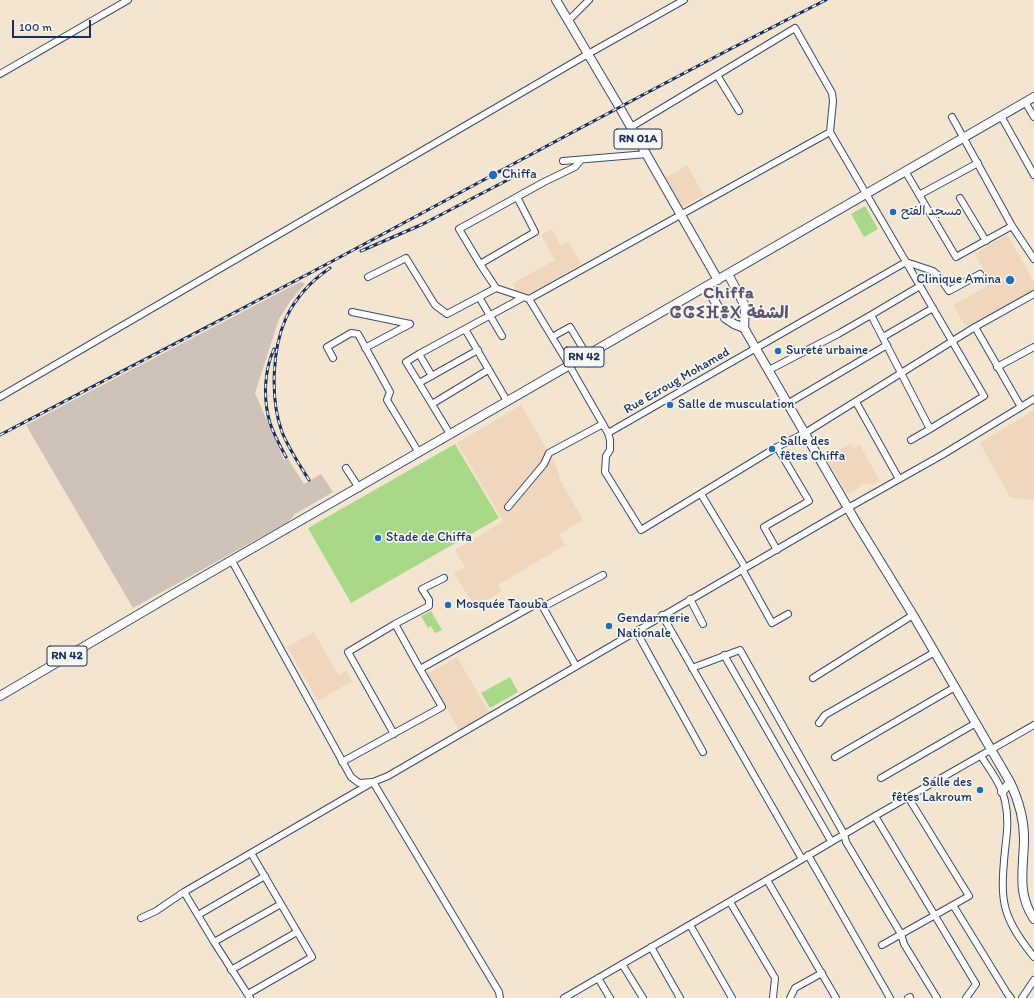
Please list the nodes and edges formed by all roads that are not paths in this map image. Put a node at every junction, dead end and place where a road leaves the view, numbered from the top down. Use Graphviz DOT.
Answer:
graph roads {
  1 [pos="128,0"];
  2 [pos="556,0"];
  3 [pos="589,0"];
  4 [pos="684,0"];
  5 [pos="568,21"];
  6 [pos="588,54"];
  7 [pos="0,74"];
  8 [pos="717,75"];
  9 [pos="1034,97"];
  10 [pos="1025,102"];
  11 [pos="739,111"];
  12 [pos="1001,116"];
  13 [pos="952,117"];
  14 [pos="1034,117"];
  15 [pos="631,127"];
  16 [pos="830,132"];
  17 [pos="963,138"];
  18 [pos="647,154"];
  19 [pos="581,160"];
  20 [pos="563,161"];
  21 [pos="978,163"];
  22 [pos="905,171"];
  23 [pos="1034,175"];
  24 [pos="866,194"];
  25 [pos="919,196"];
  26 [pos="517,197"];
  27 [pos="960,198"];
  28 [pos="680,216"];
  29 [pos="1012,226"];
  30 [pos="986,241"];
  31 [pos="1034,260"];
  32 [pos="906,262"];
  33 [pos="480,264"];
  34 [pos="728,274"];
  35 [pos="980,274"];
  36 [pos="368,277"];
  37 [pos="718,280"];
  38 [pos="920,286"];
  39 [pos="706,287"];
  40 [pos="496,288"];
  41 [pos="1034,294"];
  42 [pos="479,297"];
  43 [pos="526,298"];
  44 [pos="933,308"];
  45 [pos="352,312"];
  46 [pos="490,315"];
  47 [pos="871,315"];
  48 [pos="975,327"];
  49 [pos="744,328"];
  50 [pos="465,329"];
  51 [pos="502,336"];
  52 [pos="552,337"];
  53 [pos="883,337"];
  54 [pos="952,342"];
  55 [pos="887,345"];
  56 [pos="1034,346"];
  57 [pos="365,348"];
  58 [pos="757,348"];
  59 [pos="478,350"];
  60 [pos="419,354"];
  61 [pos="587,355"];
  62 [pos="333,358"];
  63 [pos="569,365"];
  64 [pos="997,366"];
  65 [pos="488,370"];
  66 [pos="769,370"];
  67 [pos="901,373"];
  68 [pos="432,376"];
  69 [pos="419,383"];
  70 [pos="0,396"];
  71 [pos="1034,399"];
  72 [pos="507,402"];
  73 [pos="856,402"];
  74 [pos="432,404"];
  75 [pos="787,404"];
  76 [pos="1021,407"];
  77 [pos="603,424"];
  78 [pos="930,429"];
  79 [pos="805,432"];
  80 [pos="608,433"];
  81 [pos="450,434"];
  82 [pos="911,440"];
  83 [pos="777,447"];
  84 [pos="419,453"];
  85 [pos="346,468"];
  86 [pos="899,479"];
  87 [pos="359,488"];
  88 [pos="701,494"];
  89 [pos="508,507"];
  90 [pos="848,508"];
  91 [pos="776,550"];
  92 [pos="232,561"];
  93 [pos="743,568"];
  94 [pos="602,575"];
  95 [pos="444,578"];
  96 [pos="690,599"];
  97 [pos="543,607"];
  98 [pos="788,614"];
  99 [pos="662,615"];
  100 [pos="913,615"];
  101 [pos="395,624"];
  102 [pos="703,624"];
  103 [pos="636,630"];
  104 [pos="935,652"];
  105 [pos="724,655"];
  106 [pos="576,666"];
  107 [pos="692,668"];
  108 [pos="420,669"];
  109 [pos="813,678"];
  110 [pos="955,687"];
  111 [pos="0,696"];
  112 [pos="819,723"];
  113 [pos="976,723"];
  114 [pos="1034,725"];
  115 [pos="394,734"];
  116 [pos="991,750"];
  117 [pos="703,752"];
  118 [pos="981,756"];
  119 [pos="835,757"];
  120 [pos="342,762"];
  121 [pos="881,778"];
  122 [pos="372,782"];
  123 [pos="1010,782"];
  124 [pos="1002,792"];
  125 [pos="908,797"];
  126 [pos="875,816"];
  127 [pos="844,834"];
  128 [pos="831,841"];
  129 [pos="251,853"];
  130 [pos="808,855"];
  131 [pos="802,859"];
  132 [pos="265,876"];
  133 [pos="767,880"];
  134 [pos="184,892"];
  135 [pos="730,902"];
  136 [pos="281,904"];
  137 [pos="953,905"];
  138 [pos="198,916"];
  139 [pos="935,916"];
  140 [pos="141,918"];
  141 [pos="1034,919"];
  142 [pos="690,925"];
  143 [pos="297,932"];
  144 [pos="902,934"];
  145 [pos="214,942"];
  146 [pos="882,945"];
  147 [pos="651,947"];
  148 [pos="1034,957"];
  149 [pos="622,964"];
  150 [pos="231,970"];
  151 [pos="822,973"];
  152 [pos="598,978"];
  153 [pos="1034,980"];
  154 [pos="249,996"];
  155 [pos="500,998"];
  156 [pos="566,998"];
  157 [pos="610,998"];
  158 [pos="643,998"];
  159 [pos="680,998"];
  160 [pos="732,998"];
  161 [pos="773,998"];
  162 [pos="790,998"];
  163 [pos="836,998"];
  164 [pos="890,998"];
  165 [pos="937,998"];
  166 [pos="966,998"];
  167 [pos="1011,998"];
  168 [pos="1022,998"];
  1 -- 7 [label="street"];
  2 -- 5 [label="main road, RN 01A"];
  3 -- 5 [label="street"];
  4 -- 6 [label="street"];
  5 -- 6 [label="main road, RN 01A"];
  6 -- 15 [label="main road, RN 01A"];
  6 -- 70 [label="street"];
  8 -- 11 [label="street"];
  8 -- 15 [label="street"];
  8 -- 16 [label="street"];
  9 -- 10 [label="main road, RN 42"];
  10 -- 12 [label="main road, RN 42"];
  10 -- 14 [label="street"];
  12 -- 17 [label="main road, RN 42"];
  12 -- 23 [label="street"];
  13 -- 17 [label="street"];
  15 -- 18 [label="main road, RN 01A"];
  16 -- 24 [label="street"];
  16 -- 28 [label="street"];
  17 -- 21 [label="street"];
  17 -- 22 [label="main road, RN 42"];
  18 -- 19 [label="street"];
  18 -- 28 [label="main road, RN 01A"];
  19 -- 20 [label="street"];
  19 -- 26 [label="street"];
  21 -- 25 [label="street"];
  21 -- 29 [label="street"];
  22 -- 24 [label="main road, RN 42"];
  22 -- 25 [label="street"];
  24 -- 32 [label="street"];
  24 -- 34 [label="main road, RN 42"];
  25 -- 30 [label="street"];
  26 -- 33 [label="street"];
  26 -- 33 [label="street"];
  27 -- 30 [label="street"];
  28 -- 37 [label="main road, RN 01A"];
  28 -- 43 [label="street"];
  29 -- 30 [label="street"];
  29 -- 31 [label="street"];
  32 -- 35 [label="street"];
  32 -- 38 [label="street"];
  32 -- 58 [label="street, Rue Ezroug Mohamed"];
  33 -- 40 [label="street"];
  34 -- 37 [label="main road, RN 42"];
  34 -- 49 [label="main road"];
  36 -- 42 [label="street"];
  37 -- 39 [label="main road, RN 42"];
  38 -- 44 [label="street"];
  38 -- 47 [label="street"];
  39 -- 49 [label="main road"];
  39 -- 61 [label="main road, RN 42"];
  40 -- 42 [label="street"];
  40 -- 43 [label="street"];
  41 -- 48 [label="street"];
  42 -- 46 [label="street"];
  43 -- 46 [label="street"];
  43 -- 52 [label="street"];
  44 -- 53 [label="street"];
  44 -- 54 [label="street"];
  45 -- 57 [label="street"];
  46 -- 50 [label="street"];
  46 -- 51 [label="street"];
  47 -- 53 [label="street"];
  47 -- 66 [label="street"];
  48 -- 54 [label="street"];
  48 -- 64 [label="street"];
  49 -- 58 [label="main road"];
  50 -- 59 [label="street"];
  50 -- 60 [label="street"];
  52 -- 61 [label="street"];
  52 -- 63 [label="street"];
  53 -- 55 [label="street"];
  54 -- 67 [label="street"];
  54 -- 78 [label="street"];
  55 -- 67 [label="street"];
  55 -- 75 [label="street"];
  56 -- 64 [label="street"];
  57 -- 62 [label="street"];
  57 -- 84 [label="street"];
  58 -- 66 [label="main road"];
  58 -- 80 [label="street, Rue Ezroug Mohamed"];
  59 -- 65 [label="street"];
  59 -- 68 [label="street"];
  60 -- 68 [label="street"];
  60 -- 69 [label="street"];
  61 -- 63 [label="main road, RN 42"];
  63 -- 72 [label="main road, RN 42"];
  63 -- 77 [label="street"];
  64 -- 76 [label="street"];
  65 -- 72 [label="street"];
  65 -- 74 [label="street"];
  66 -- 75 [label="main road"];
  67 -- 73 [label="street"];
  67 -- 78 [label="street"];
  68 -- 69 [label="street"];
  69 -- 74 [label="street"];
  71 -- 76 [label="street"];
  72 -- 81 [label="main road, RN 42"];
  73 -- 79 [label="street"];
  73 -- 86 [label="street"];
  74 -- 81 [label="street"];
  75 -- 79 [label="main road"];
  76 -- 86 [label="street"];
  77 -- 80 [label="street"];
  77 -- 89 [label="street"];
  78 -- 82 [label="street"];
  79 -- 83 [label="street"];
  79 -- 90 [label="main road"];
  80 -- 88 [label="street"];
  81 -- 84 [label="main road, RN 42"];
  83 -- 88 [label="street"];
  83 -- 91 [label="street"];
  84 -- 87 [label="main road, RN 42"];
  85 -- 87 [label="street"];
  86 -- 90 [label="street"];
  87 -- 92 [label="main road, RN 42"];
  88 -- 93 [label="street"];
  90 -- 91 [label="street"];
  90 -- 100 [label="main road"];
  91 -- 93 [label="street"];
  92 -- 111 [label="main road, RN 42"];
  92 -- 120 [label="street"];
  93 -- 96 [label="street"];
  93 -- 98 [label="street"];
  94 -- 97 [label="street"];
  95 -- 101 [label="street"];
  96 -- 99 [label="street"];
  96 -- 102 [label="street"];
  97 -- 106 [label="street"];
  97 -- 108 [label="street"];
  99 -- 103 [label="street"];
  99 -- 107 [label="street"];
  100 -- 104 [label="main road"];
  100 -- 109 [label="street"];
  101 -- 108 [label="street"];
  101 -- 115 [label="street"];
  103 -- 106 [label="street"];
  103 -- 117 [label="street"];
  104 -- 110 [label="main road"];
  104 -- 112 [label="street"];
  105 -- 107 [label="street"];
  105 -- 127 [label="street"];
  105 -- 128 [label="street"];
  106 -- 122 [label="street"];
  107 -- 131 [label="street"];
  108 -- 115 [label="street"];
  110 -- 113 [label="main road"];
  110 -- 119 [label="street"];
  113 -- 116 [label="main road"];
  113 -- 121 [label="street"];
  114 -- 116 [label="street"];
  115 -- 120 [label="street"];
  116 -- 118 [label="street"];
  116 -- 123 [label="main road"];
  118 -- 124 [label="street"];
  118 -- 125 [label="street"];
  120 -- 122 [label="street"];
  122 -- 129 [label="street"];
  122 -- 155 [label="street"];
  123 -- 124 [label="main road"];
  123 -- 141 [label="main road"];
  124 -- 148 [label="street"];
  125 -- 126 [label="street"];
  125 -- 137 [label="street"];
  126 -- 127 [label="street"];
  126 -- 139 [label="street"];
  127 -- 128 [label="street"];
  127 -- 144 [label="street"];
  128 -- 130 [label="street"];
  129 -- 132 [label="street"];
  129 -- 134 [label="street"];
  130 -- 131 [label="street"];
  130 -- 164 [label="street"];
  131 -- 133 [label="street"];
  132 -- 136 [label="street"];
  132 -- 138 [label="street"];
  133 -- 135 [label="street"];
  133 -- 151 [label="street"];
  134 -- 138 [label="street"];
  134 -- 140 [label="street"];
  135 -- 142 [label="street"];
  135 -- 161 [label="street"];
  136 -- 143 [label="street"];
  136 -- 145 [label="street"];
  137 -- 139 [label="street"];
  137 -- 167 [label="street"];
  138 -- 145 [label="street"];
  139 -- 144 [label="street"];
  139 -- 166 [label="street"];
  142 -- 147 [label="street"];
  142 -- 160 [label="street"];
  143 -- 150 [label="street"];
  143 -- 154 [label="street"];
  144 -- 146 [label="street"];
  144 -- 165 [label="street"];
  145 -- 150 [label="street"];
  147 -- 149 [label="street"];
  147 -- 159 [label="street"];
  149 -- 152 [label="street"];
  149 -- 158 [label="street"];
  150 -- 154 [label="street"];
  151 -- 162 [label="street"];
  151 -- 163 [label="street"];
  152 -- 156 [label="street"];
  152 -- 157 [label="street"];
  153 -- 168 [label="street"];
}
